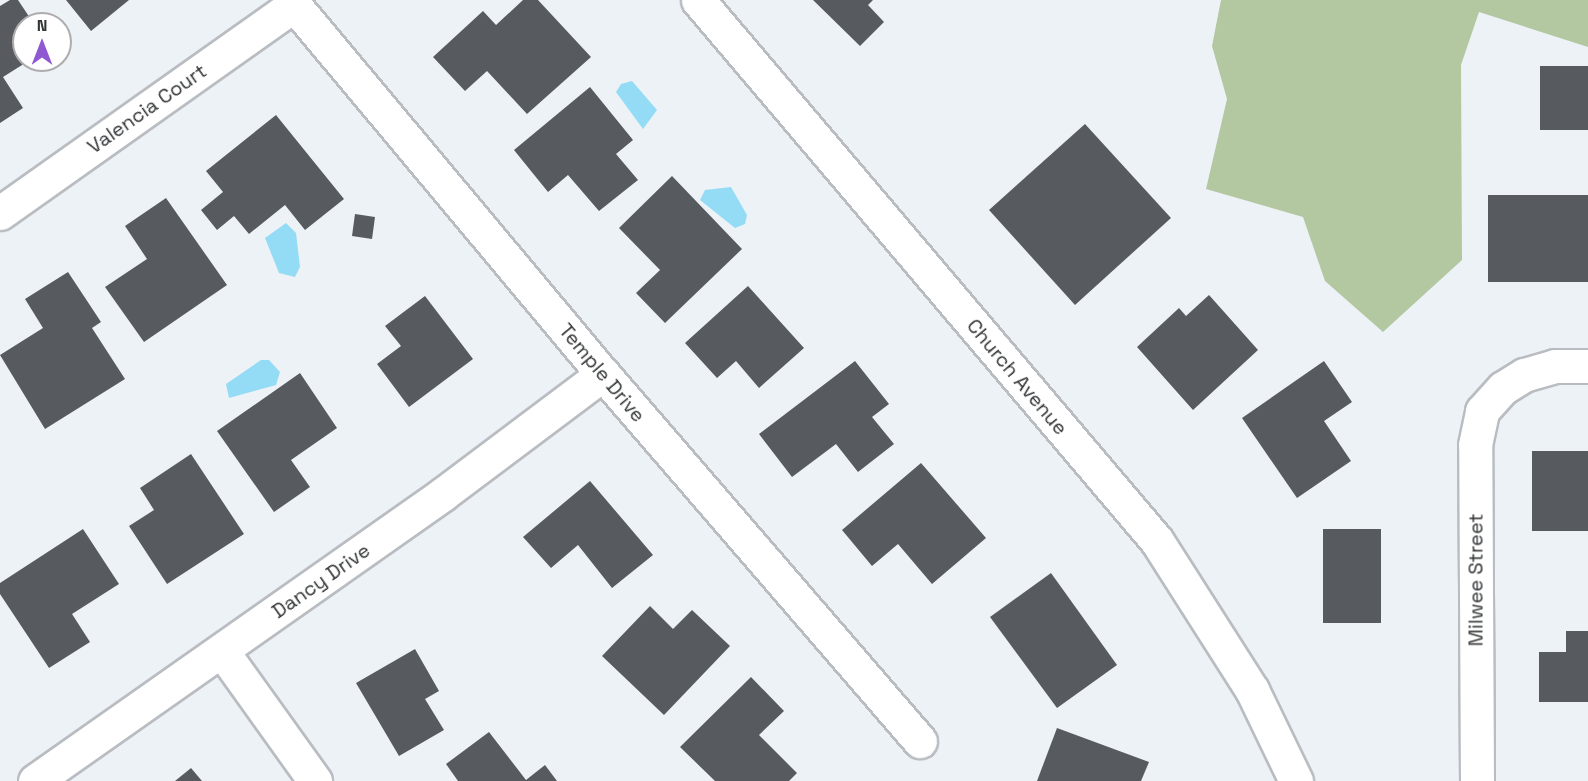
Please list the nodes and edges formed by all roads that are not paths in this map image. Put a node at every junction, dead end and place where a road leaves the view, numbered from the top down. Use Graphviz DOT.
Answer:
graph roads {
  1 [pos="698,0"];
  2 [pos="292,3"];
  3 [pos="0,213"];
  4 [pos="1588,366"];
  5 [pos="603,374"];
  6 [pos="222,651"];
  7 [pos="920,741"];
  8 [pos="34,781"];
  9 [pos="315,781"];
  10 [pos="1296,781"];
  11 [pos="1477,781"];
  1 -- 10 [label="street, Church Avenue"];
  2 -- 3 [label="street, Valencia Court"];
  2 -- 5 [label="street, Temple Drive"];
  4 -- 11 [label="street, Milwee Street"];
  5 -- 6 [label="street, Dancy Drive"];
  5 -- 7 [label="street, Temple Drive"];
  6 -- 8 [label="street, Dancy Drive"];
  6 -- 9 [label="street"];
}
